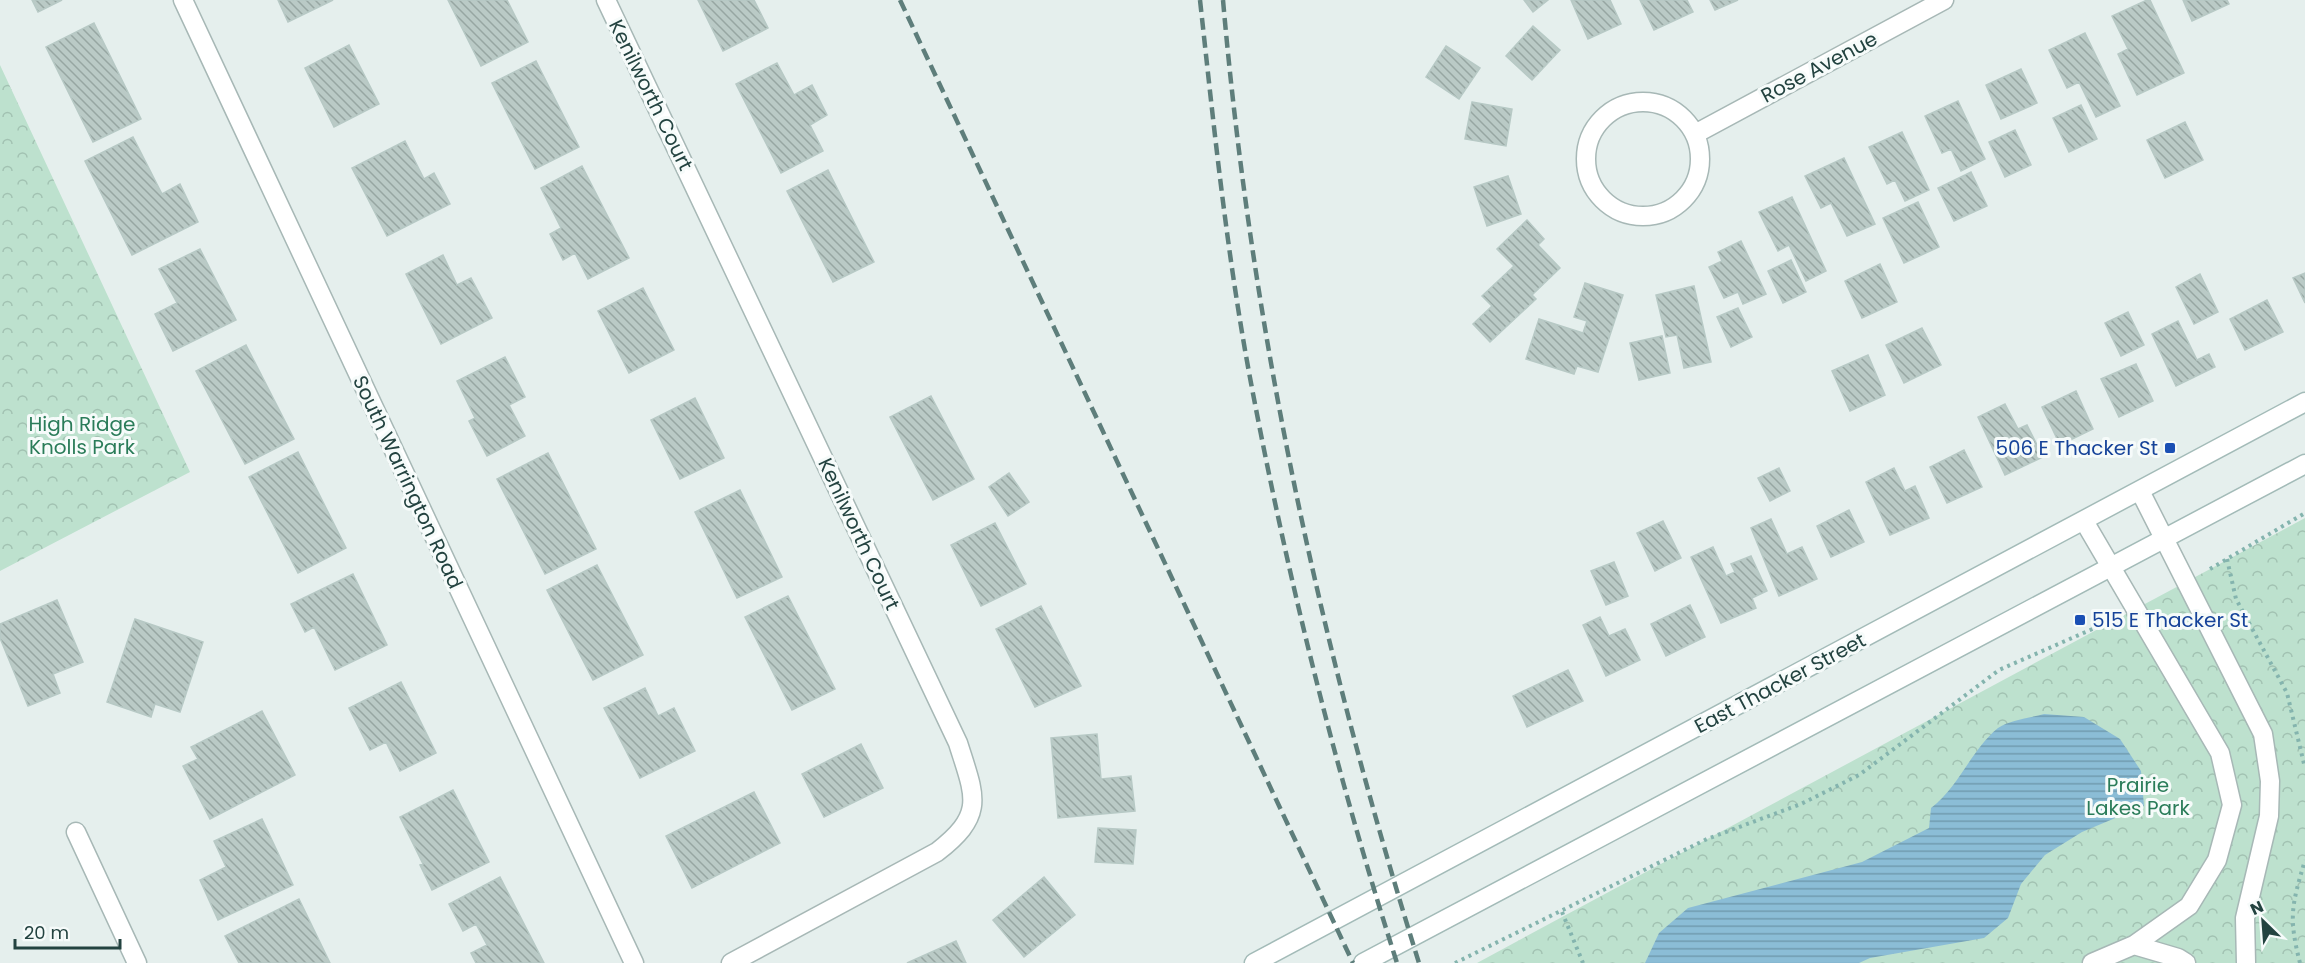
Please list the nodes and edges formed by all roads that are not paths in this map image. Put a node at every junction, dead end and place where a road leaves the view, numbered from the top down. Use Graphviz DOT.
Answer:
graph roads {
  1 [pos="183,0"];
  2 [pos="606,0"];
  3 [pos="1944,0"];
  4 [pos="1695,134"];
  5 [pos="2305,402"];
  6 [pos="2305,464"];
  7 [pos="2140,491"];
  8 [pos="2084,521"];
  9 [pos="2165,538"];
  10 [pos="2110,566"];
  11 [pos="76,832"];
  12 [pos="2134,945"];
  13 [pos="137,963"];
  14 [pos="633,963"];
  15 [pos="731,963"];
  16 [pos="1254,963"];
  17 [pos="1363,963"];
  18 [pos="2092,963"];
  19 [pos="2186,963"];
  20 [pos="2246,963"];
  1 -- 14 [label="street, South Warrington Road"];
  2 -- 15 [label="street, Kenilworth Court"];
  3 -- 4 [label="street, Rose Avenue"];
  4 -- 4 [label="street"];
  5 -- 7 [label="street, East Thacker Street"];
  6 -- 9 [label="street"];
  7 -- 8 [label="street, East Thacker Street"];
  7 -- 9 [label="street"];
  8 -- 10 [label="street"];
  8 -- 16 [label="street, East Thacker Street"];
  9 -- 10 [label="street"];
  9 -- 20 [label="street"];
  10 -- 12 [label="street"];
  10 -- 17 [label="street"];
  11 -- 13 [label="street"];
  12 -- 18 [label="street"];
  12 -- 19 [label="street"];
}
